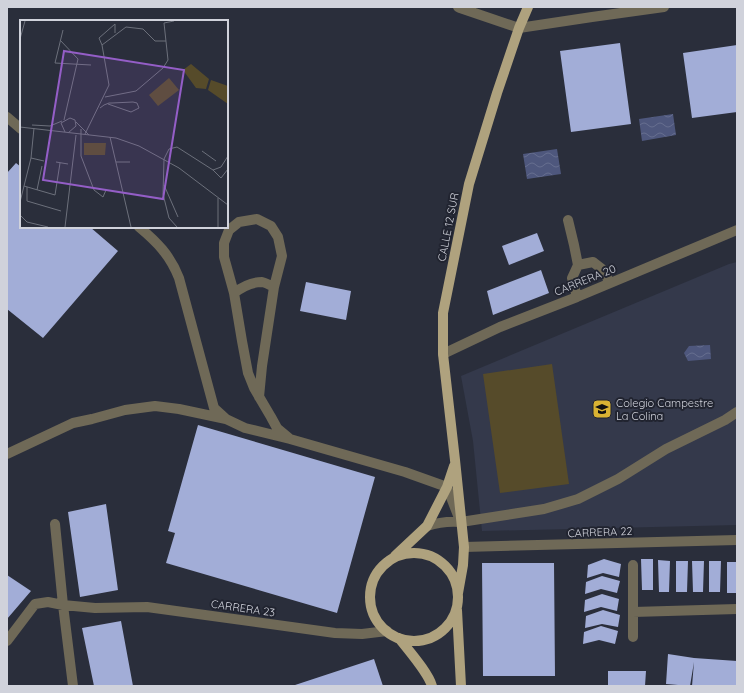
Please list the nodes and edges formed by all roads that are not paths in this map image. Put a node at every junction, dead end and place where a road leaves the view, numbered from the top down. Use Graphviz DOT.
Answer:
graph roads {
  1 [pos="458,7"];
  2 [pos="528,7"];
  3 [pos="663,7"];
  4 [pos="519,28"];
  5 [pos="7,117"];
  6 [pos="20,128"];
  7 [pos="568,220"];
  8 [pos="140,228"];
  9 [pos="737,230"];
  10 [pos="578,266"];
  11 [pos="610,283"];
  12 [pos="274,287"];
  13 [pos="234,293"];
  14 [pos="577,297"];
  15 [pos="443,354"];
  16 [pos="259,397"];
  17 [pos="737,412"];
  18 [pos="226,419"];
  19 [pos="290,439"];
  20 [pos="7,454"];
  21 [pos="456,460"];
  22 [pos="447,487"];
  23 [pos="461,522"];
  24 [pos="55,524"];
  25 [pos="427,526"];
  26 [pos="737,540"];
  27 [pos="464,547"];
  28 [pos="390,560"];
  29 [pos="633,565"];
  30 [pos="458,593"];
  31 [pos="63,605"];
  32 [pos="457,608"];
  33 [pos="737,609"];
  34 [pos="633,612"];
  35 [pos="387,631"];
  36 [pos="633,637"];
  37 [pos="399,638"];
  38 [pos="7,641"];
  39 [pos="73,686"];
  40 [pos="432,686"];
  41 [pos="461,686"];
  1 -- 4 [label="street"];
  2 -- 4 [label="main road, CALLE 12 SUR"];
  3 -- 4 [label="street"];
  4 -- 15 [label="main road, CALLE 12 SUR"];
  5 -- 6 [label="street"];
  7 -- 10 [label="street"];
  8 -- 18 [label="street"];
  9 -- 11 [label="street, CARRERA 20"];
  10 -- 11 [label="street"];
  10 -- 14 [label="street"];
  11 -- 14 [label="street, CARRERA 20"];
  12 -- 13 [label="street"];
  12 -- 13 [label="street"];
  12 -- 16 [label="street"];
  13 -- 16 [label="street"];
  14 -- 15 [label="street, CARRERA 20"];
  15 -- 21 [label="main road, CALLE 12 SUR"];
  16 -- 19 [label="street"];
  17 -- 23 [label="street"];
  18 -- 19 [label="street"];
  18 -- 20 [label="street"];
  19 -- 22 [label="street"];
  21 -- 22 [label="main road, CALLE 12 SUR"];
  21 -- 23 [label="main road, CALLE 12 SUR"];
  22 -- 23 [label="street"];
  22 -- 25 [label="main road, CALLE 12 SUR"];
  23 -- 25 [label="street"];
  23 -- 27 [label="main road, CALLE 12 SUR"];
  24 -- 31 [label="street"];
  25 -- 28 [label="main road, CALLE 12 SUR"];
  26 -- 27 [label="street, CARRERA 22"];
  27 -- 30 [label="main road, CALLE 12 SUR"];
  28 -- 30 [label="main road"];
  28 -- 35 [label="main road"];
  29 -- 34 [label="street"];
  30 -- 32 [label="main road"];
  31 -- 35 [label="street, CARRERA 23"];
  31 -- 38 [label="street, CARRERA 23"];
  31 -- 39 [label="street"];
  32 -- 37 [label="main road"];
  32 -- 41 [label="main road"];
  33 -- 34 [label="street"];
  34 -- 36 [label="street"];
  35 -- 37 [label="main road"];
  37 -- 40 [label="main road"];
}
